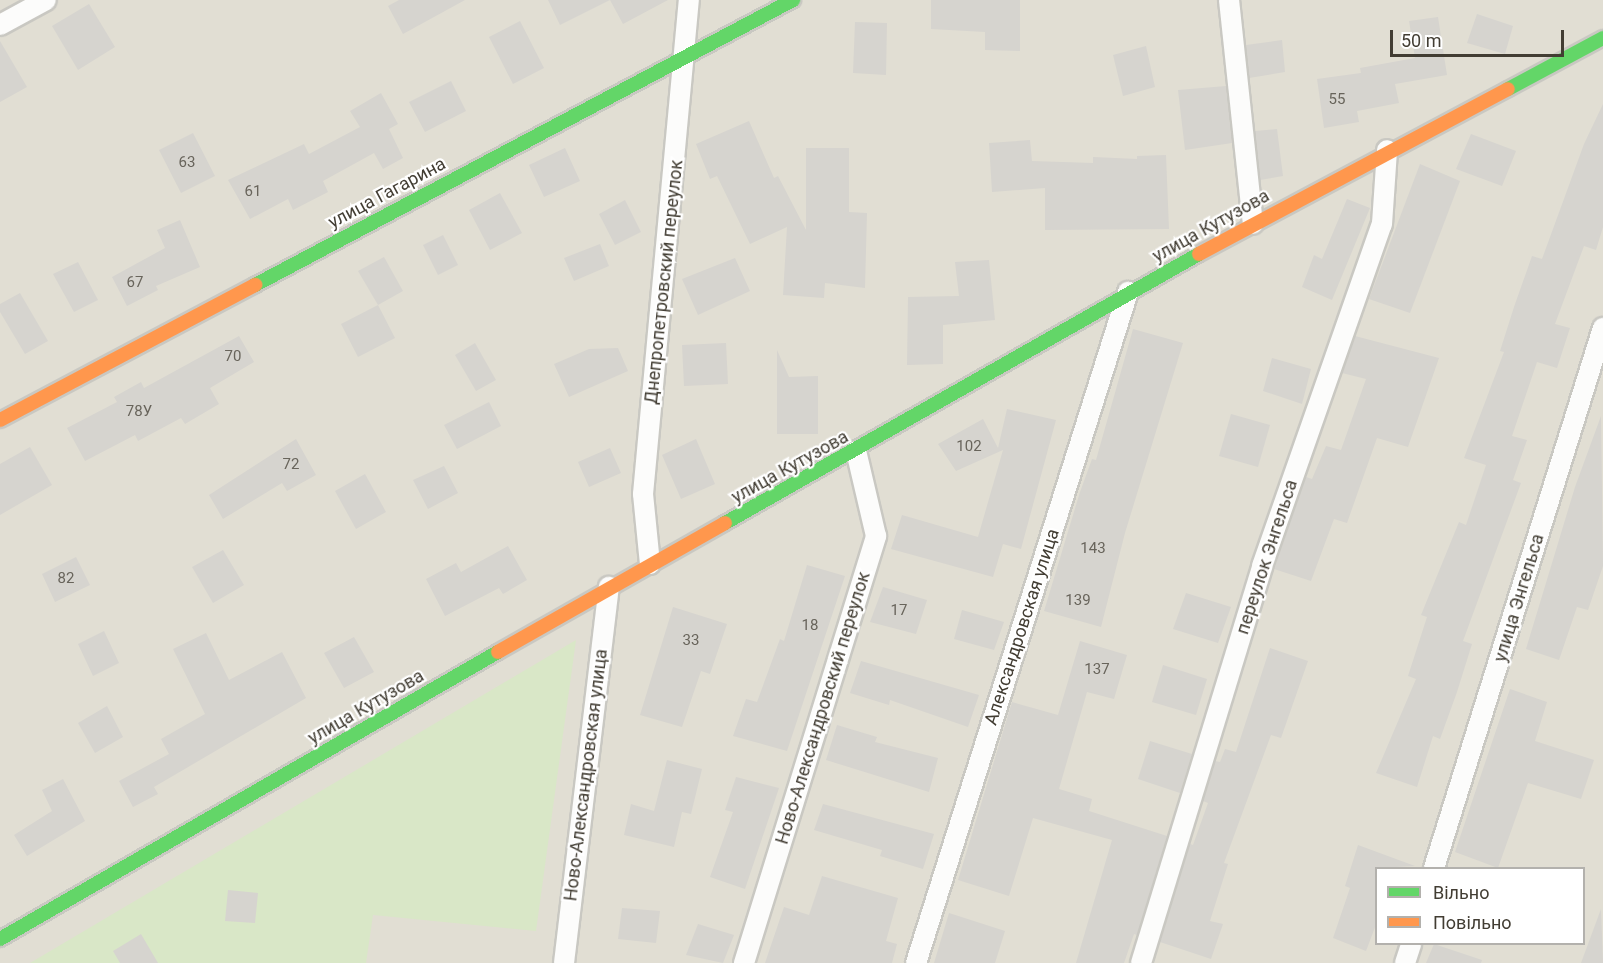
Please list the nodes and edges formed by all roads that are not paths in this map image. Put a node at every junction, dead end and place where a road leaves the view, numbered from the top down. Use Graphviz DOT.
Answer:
graph roads {
  1 [pos="46,0"];
  2 [pos="689,0"];
  3 [pos="793,0"];
  4 [pos="1229,0"];
  5 [pos="0,25"];
  6 [pos="1603,38"];
  7 [pos="687,54"];
  8 [pos="1387,150"];
  9 [pos="1253,224"];
  10 [pos="1128,292"];
  11 [pos="1603,328"];
  12 [pos="0,420"];
  13 [pos="856,451"];
  14 [pos="650,564"];
  15 [pos="609,587"];
  16 [pos="1434,867"];
  17 [pos="0,939"];
  18 [pos="1411,945"];
  19 [pos="564,963"];
  20 [pos="744,963"];
  21 [pos="916,963"];
  22 [pos="1141,963"];
  23 [pos="1405,963"];
  1 -- 5 [label="street"];
  2 -- 7 [label="street, Днепропетровский переулок"];
  3 -- 7 [label="main road, улица Гагарина"];
  4 -- 9 [label="street"];
  6 -- 8 [label="main road, улица Кутузова"];
  7 -- 12 [label="main road, улица Гагарина"];
  7 -- 14 [label="street, Днепропетровский переулок"];
  8 -- 9 [label="main road, улица Кутузова"];
  8 -- 22 [label="street, переулок Энгельса"];
  9 -- 10 [label="main road, улица Кутузова"];
  10 -- 13 [label="main road, улица Кутузова"];
  10 -- 21 [label="street, Александровская улица"];
  11 -- 16 [label="street, улица Энгельса"];
  13 -- 14 [label="main road, улица Кутузова"];
  13 -- 20 [label="street, Ново-Александровский переулок"];
  14 -- 15 [label="main road, улица Кутузова"];
  15 -- 17 [label="main road, улица Кутузова"];
  15 -- 19 [label="street, Ново-Александровская улица"];
  18 -- 23 [label="street"];
}
